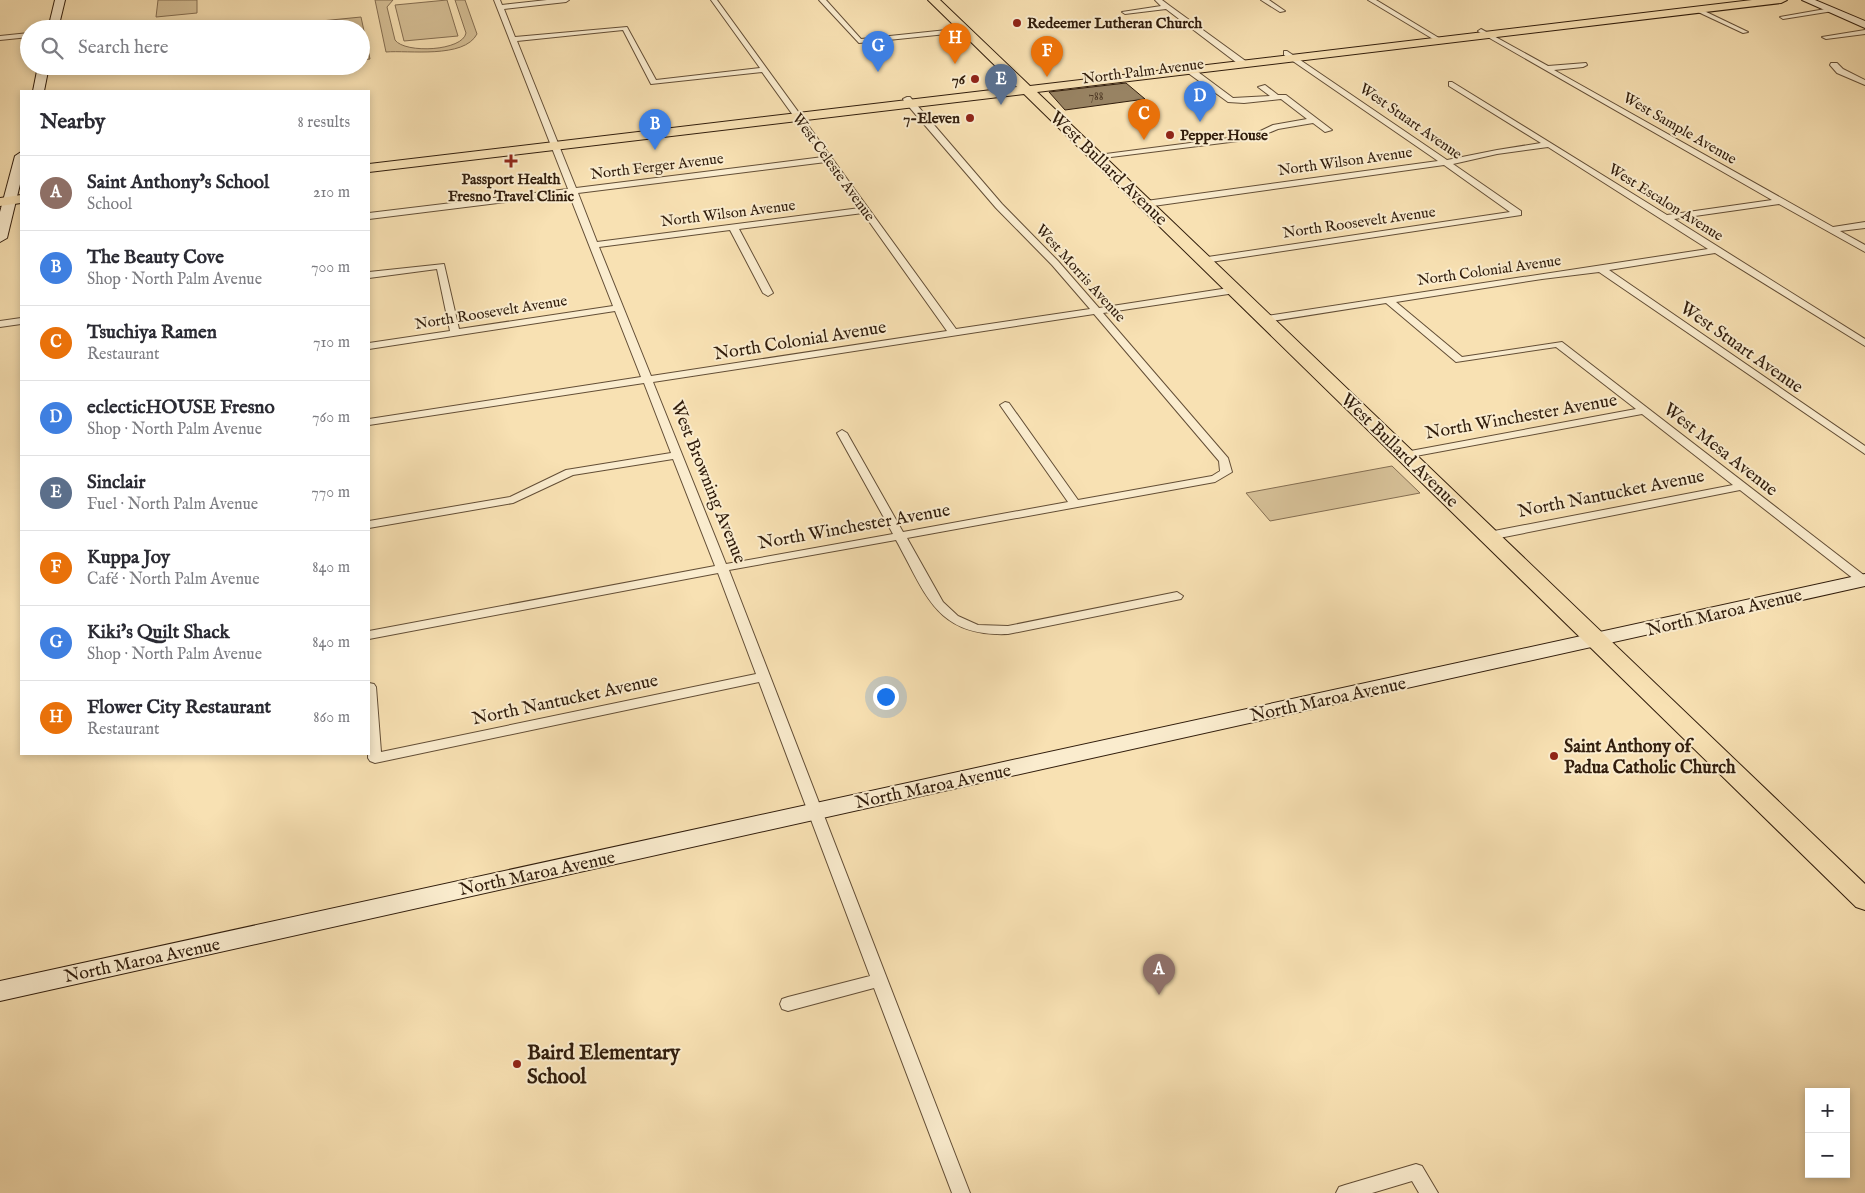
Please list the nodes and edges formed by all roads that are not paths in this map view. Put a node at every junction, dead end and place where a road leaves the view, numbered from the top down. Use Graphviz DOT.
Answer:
graph roads {
  1 [pos="60,0"];
  2 [pos="566,0"];
  3 [pos="714,0"];
  4 [pos="822,0"];
  5 [pos="934,0"];
  6 [pos="1158,0"];
  7 [pos="1264,0"];
  8 [pos="1371,0"];
  9 [pos="1739,0"];
  10 [pos="1781,0"];
  11 [pos="1806,0"];
  12 [pos="498,3"];
  13 [pos="1168,7"];
  14 [pos="1698,10"];
  15 [pos="1830,10"];
  16 [pos="1125,12"];
  17 [pos="1282,12"];
  18 [pos="1782,17"];
  19 [pos="55,20"];
  20 [pos="1865,25"];
  21 [pos="966,30"];
  22 [pos="1745,32"];
  23 [pos="1865,32"];
  24 [pos="1485,33"];
  25 [pos="20,36"];
  26 [pos="1826,37"];
  27 [pos="0,38"];
  28 [pos="1436,38"];
  29 [pos="513,39"];
  30 [pos="1290,56"];
  31 [pos="1241,61"];
  32 [pos="1583,65"];
  33 [pos="1834,65"];
  34 [pos="1191,68"];
  35 [pos="1548,68"];
  36 [pos="764,70"];
  37 [pos="42,75"];
  38 [pos="1865,83"];
  39 [pos="1452,84"];
  40 [pos="1262,87"];
  41 [pos="1026,88"];
  42 [pos="38,90"];
  43 [pos="1277,98"];
  44 [pos="909,102"];
  45 [pos="797,115"];
  46 [pos="1314,120"];
  47 [pos="1328,130"];
  48 [pos="553,143"];
  49 [pos="1548,145"];
  50 [pos="1098,157"];
  51 [pos="829,159"];
  52 [pos="20,160"];
  53 [pos="370,162"];
  54 [pos="1445,163"];
  55 [pos="370,168"];
  56 [pos="571,191"];
  57 [pos="1780,201"];
  58 [pos="10,204"];
  59 [pos="1146,204"];
  60 [pos="865,210"];
  61 [pos="1518,213"];
  62 [pos="370,216"];
  63 [pos="1666,218"];
  64 [pos="1865,225"];
  65 [pos="733,227"];
  66 [pos="1832,230"];
  67 [pos="0,238"];
  68 [pos="594,245"];
  69 [pos="1865,249"];
  70 [pos="1716,250"];
  71 [pos="1204,260"];
  72 [pos="1602,269"];
  73 [pos="370,275"];
  74 [pos="1235,290"];
  75 [pos="768,293"];
  76 [pos="1388,300"];
  77 [pos="618,308"];
  78 [pos="1096,311"];
  79 [pos="1266,319"];
  80 [pos="20,321"];
  81 [pos="0,324"];
  82 [pos="455,333"];
  83 [pos="954,333"];
  84 [pos="1865,343"];
  85 [pos="370,346"];
  86 [pos="647,380"];
  87 [pos="1005,405"];
  88 [pos="1644,411"];
  89 [pos="370,422"];
  90 [pos="842,433"];
  91 [pos="1865,452"];
  92 [pos="678,455"];
  93 [pos="1405,455"];
  94 [pos="1226,472"];
  95 [pos="1740,487"];
  96 [pos="1075,504"];
  97 [pos="370,525"];
  98 [pos="900,536"];
  99 [pos="1489,536"];
  100 [pos="722,568"];
  101 [pos="1864,580"];
  102 [pos="1177,596"];
  103 [pos="370,635"];
  104 [pos="1596,640"];
  105 [pos="763,677"];
  106 [pos="370,699"];
  107 [pos="815,812"];
  108 [pos="1865,900"];
  109 [pos="880,980"];
  110 [pos="0,991"];
  111 [pos="788,1004"];
  112 [pos="962,1193"];
  113 [pos="1345,1193"];
  114 [pos="1429,1193"];
  1 -- 19 [label="main road"];
  2 -- 12 [label="street"];
  3 -- 36 [label="street, West Celeste Avenue"];
  4 -- 21 [label="street"];
  5 -- 21 [label="main road, West Bullard Avenue"];
  6 -- 13 [label="street"];
  7 -- 17 [label="street"];
  8 -- 28 [label="street"];
  9 -- 24 [label="main road, North Palm Avenue"];
  10 -- 14 [label="main road, North Palm Avenue"];
  11 -- 15 [label="main road"];
  12 -- 29 [label="street, West Browning Avenue"];
  13 -- 16 [label="street"];
  13 -- 31 [label="street"];
  14 -- 22 [label="street"];
  14 -- 24 [label="main road, North Palm Avenue"];
  15 -- 18 [label="street"];
  15 -- 20 [label="main road"];
  21 -- 41 [label="main road, West Bullard Avenue"];
  23 -- 26 [label="street"];
  24 -- 28 [label="main road, North Palm Avenue"];
  24 -- 35 [label="street, West Sample Avenue"];
  25 -- 27 [label="street"];
  28 -- 30 [label="main road, North Palm Avenue"];
  29 -- 36 [label="street"];
  29 -- 48 [label="street, West Browning Avenue"];
  30 -- 31 [label="main road, North Palm Avenue"];
  30 -- 54 [label="street, West Stuart Avenue"];
  31 -- 34 [label="main road, North Palm Avenue"];
  32 -- 35 [label="street"];
  33 -- 38 [label="street"];
  34 -- 41 [label="main road, North Palm Avenue"];
  34 -- 41 [label="main road, North Palm Avenue"];
  34 -- 43 [label="street"];
  35 -- 57 [label="street, West Sample Avenue"];
  36 -- 45 [label="street, West Celeste Avenue"];
  37 -- 42 [label="main road"];
  39 -- 49 [label="street, West Escalon Avenue"];
  40 -- 43 [label="street"];
  41 -- 44 [label="main road, North Palm Avenue"];
  41 -- 50 [label="main road, West Bullard Avenue"];
  43 -- 46 [label="street"];
  44 -- 45 [label="main road, North Palm Avenue"];
  44 -- 78 [label="street, West Morris Avenue"];
  45 -- 48 [label="main road, North Palm Avenue"];
  45 -- 51 [label="street, West Celeste Avenue"];
  46 -- 47 [label="street"];
  46 -- 50 [label="street"];
  48 -- 53 [label="main road, North Palm Avenue"];
  48 -- 55 [label="main road, North Palm Avenue"];
  48 -- 56 [label="street, West Browning Avenue"];
  49 -- 54 [label="street, North Wilson Avenue"];
  49 -- 63 [label="street, West Escalon Avenue"];
  50 -- 59 [label="main road, West Bullard Avenue"];
  51 -- 56 [label="street, North Ferger Avenue"];
  51 -- 60 [label="street, West Celeste Avenue"];
  52 -- 58 [label="main road"];
  54 -- 59 [label="street, North Wilson Avenue"];
  54 -- 61 [label="street, West Stuart Avenue"];
  56 -- 62 [label="street, North Ferger Avenue"];
  56 -- 68 [label="street, West Browning Avenue"];
  57 -- 63 [label="street"];
  57 -- 66 [label="street, West Sample Avenue"];
  58 -- 67 [label="main road"];
  59 -- 71 [label="main road, West Bullard Avenue"];
  60 -- 65 [label="street, North Wilson Avenue"];
  60 -- 83 [label="street, West Celeste Avenue"];
  61 -- 71 [label="street, North Roosevelt Avenue"];
  63 -- 70 [label="street, West Escalon Avenue"];
  64 -- 66 [label="street"];
  65 -- 68 [label="street, North Wilson Avenue"];
  65 -- 75 [label="street"];
  66 -- 69 [label="street, West Sample Avenue"];
  68 -- 77 [label="street, West Browning Avenue"];
  70 -- 72 [label="street, North Colonial Avenue"];
  70 -- 84 [label="street, West Escalon Avenue"];
  71 -- 74 [label="main road, West Bullard Avenue"];
  72 -- 76 [label="street, North Colonial Avenue"];
  72 -- 91 [label="street, West Stuart Avenue"];
  73 -- 82 [label="street"];
  74 -- 78 [label="street, North Colonial Avenue"];
  74 -- 79 [label="main road, West Bullard Avenue"];
  76 -- 79 [label="street, North Colonial Avenue"];
  76 -- 88 [label="street, West Mesa Avenue"];
  77 -- 82 [label="street, North Roosevelt Avenue"];
  77 -- 86 [label="street, West Browning Avenue"];
  78 -- 83 [label="street, North Colonial Avenue"];
  78 -- 94 [label="street, West Morris Avenue"];
  79 -- 93 [label="main road, West Bullard Avenue"];
  80 -- 81 [label="street"];
  82 -- 85 [label="street, North Roosevelt Avenue"];
  83 -- 86 [label="street, North Colonial Avenue"];
  86 -- 89 [label="street, North Colonial Avenue"];
  86 -- 92 [label="street, West Browning Avenue"];
  87 -- 96 [label="street"];
  88 -- 93 [label="street, North Winchester Avenue"];
  88 -- 95 [label="street, West Mesa Avenue"];
  90 -- 98 [label="street"];
  92 -- 97 [label="street"];
  92 -- 100 [label="street, West Browning Avenue"];
  93 -- 99 [label="main road, West Bullard Avenue"];
  94 -- 96 [label="street, North Winchester Avenue"];
  95 -- 99 [label="street, North Nantucket Avenue"];
  95 -- 101 [label="street, West Mesa Avenue"];
  96 -- 98 [label="street, North Winchester Avenue"];
  98 -- 100 [label="street, North Winchester Avenue"];
  98 -- 102 [label="street"];
  99 -- 104 [label="main road, West Bullard Avenue"];
  100 -- 103 [label="street, North Winchester Avenue"];
  100 -- 105 [label="street, West Browning Avenue"];
  101 -- 104 [label="main road, North Maroa Avenue"];
  104 -- 107 [label="main road, North Maroa Avenue"];
  104 -- 108 [label="main road, West Bullard Avenue"];
  105 -- 106 [label="street, North Nantucket Avenue"];
  105 -- 107 [label="street, West Browning Avenue"];
  107 -- 109 [label="street, West Browning Avenue"];
  107 -- 110 [label="main road, North Maroa Avenue"];
  109 -- 111 [label="street"];
  109 -- 112 [label="street, West Browning Avenue"];
  113 -- 114 [label="street"];
}
